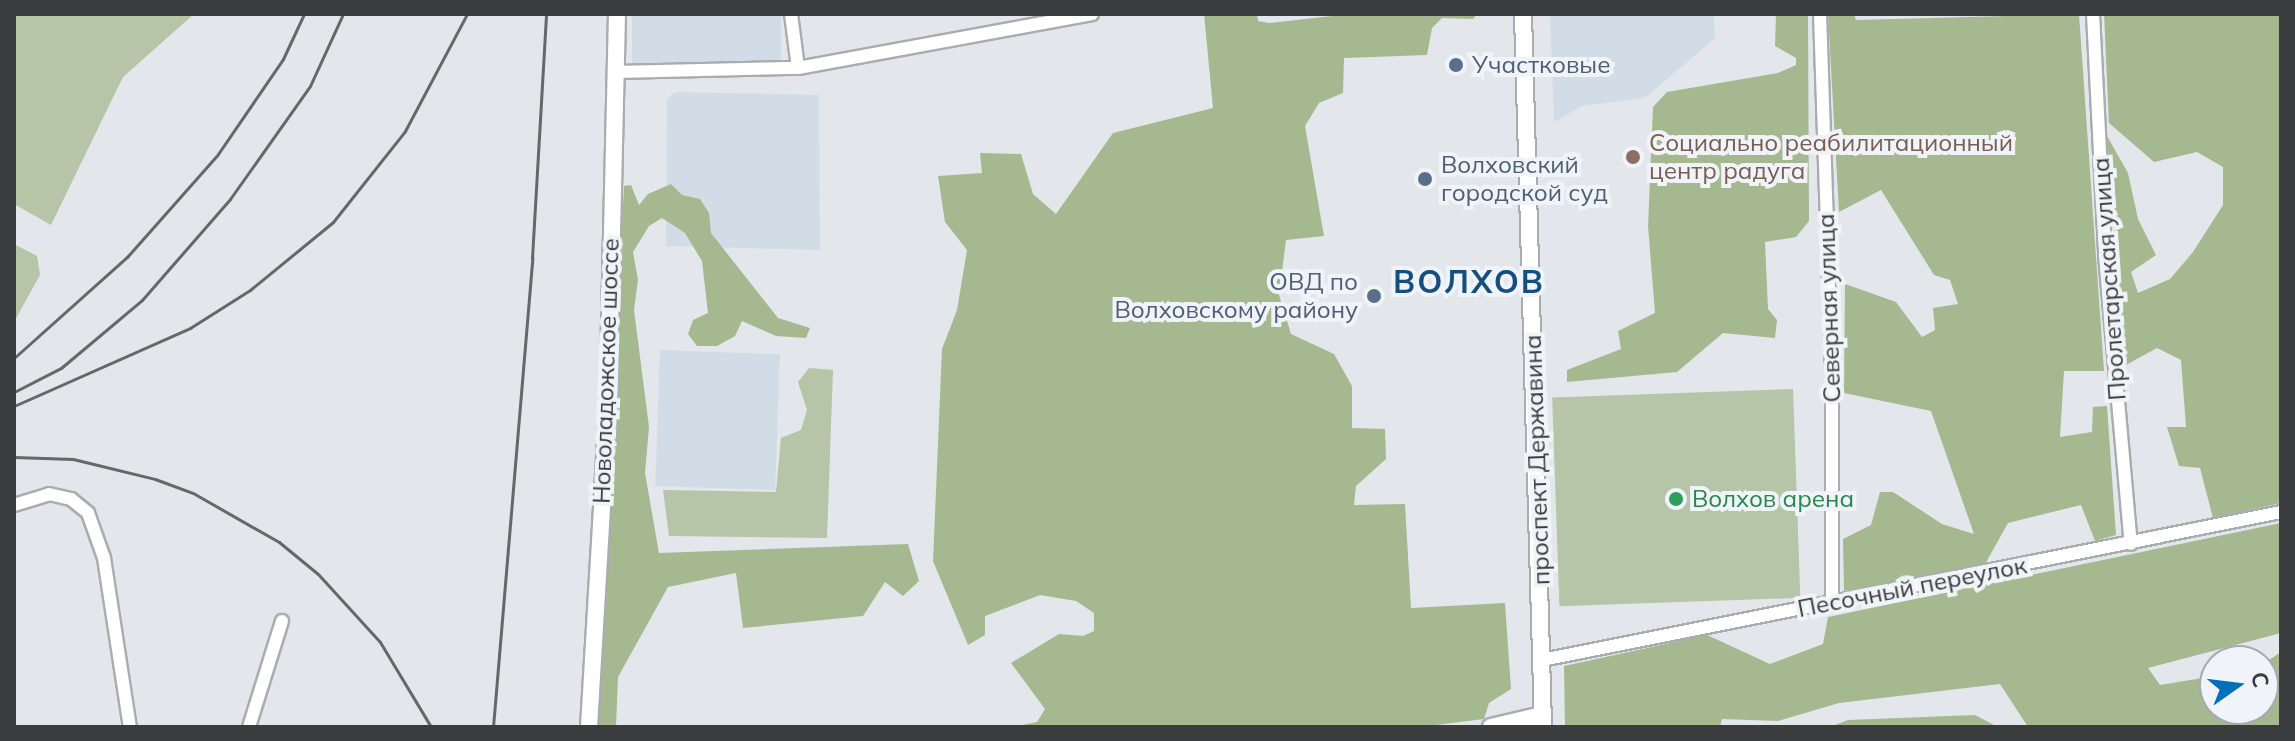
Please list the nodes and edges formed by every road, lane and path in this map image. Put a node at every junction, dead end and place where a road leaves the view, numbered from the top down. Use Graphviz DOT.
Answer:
graph roads {
  1 [pos="617,14"];
  2 [pos="791,14"];
  3 [pos="1092,14"];
  4 [pos="1523,14"];
  5 [pos="1820,14"];
  6 [pos="2093,14"];
  7 [pos="798,68"];
  8 [pos="616,72"];
  9 [pos="14,505"];
  10 [pos="2281,512"];
  11 [pos="2131,544"];
  12 [pos="1832,602"];
  13 [pos="282,621"];
  14 [pos="1542,660"];
  15 [pos="1542,723"];
  16 [pos="130,727"];
  17 [pos="249,727"];
  18 [pos="589,727"];
  19 [pos="1491,727"];
  1 -- 8 [label="main road, Новоладожское шоссе"];
  2 -- 7 [label="street"];
  3 -- 7 [label="street"];
  4 -- 14 [label="main road, проспект Державина"];
  5 -- 12 [label="street, Северная улица"];
  6 -- 11 [label="street, Пролетарская улица"];
  7 -- 8 [label="street"];
  8 -- 18 [label="main road, Новоладожское шоссе"];
  9 -- 16 [label="street"];
  10 -- 11 [label="street, Песочный переулок"];
  11 -- 12 [label="street, Песочный переулок"];
  12 -- 14 [label="street, Песочный переулок"];
  13 -- 17 [label="street"];
  14 -- 15 [label="main road, проспект Державина"];
  15 -- 19 [label="main road"];
}
